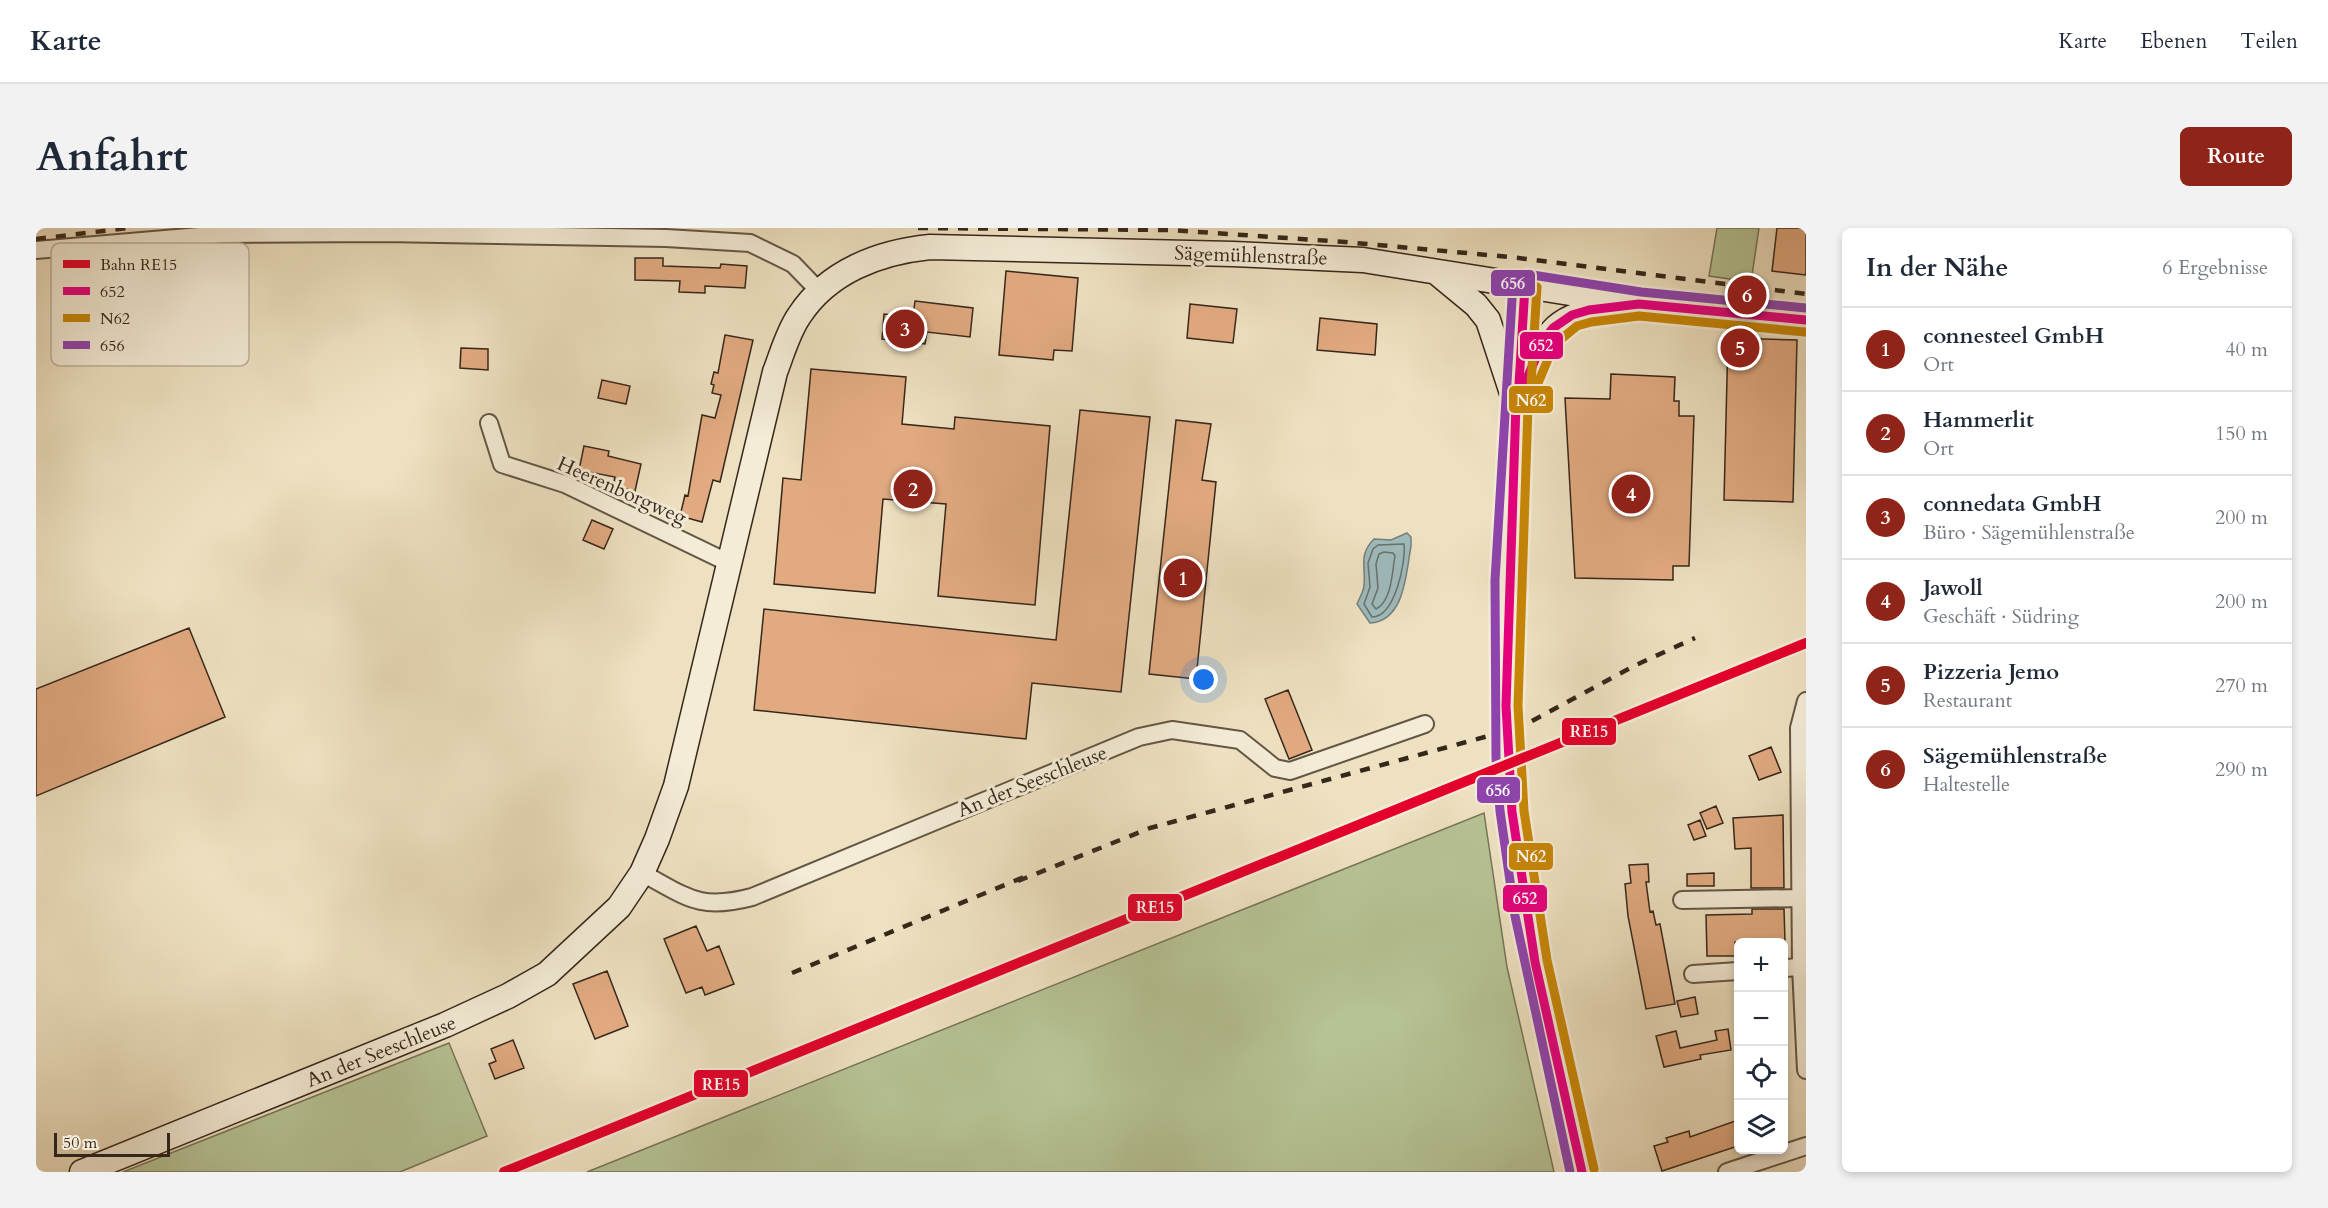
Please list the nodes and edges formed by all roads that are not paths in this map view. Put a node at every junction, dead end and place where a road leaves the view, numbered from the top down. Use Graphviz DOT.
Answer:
graph roads {
  1 [pos="118,243"];
  2 [pos="51,249"];
  3 [pos="36,250"];
  4 [pos="1434,270"];
  5 [pos="1525,286"];
  6 [pos="820,292"];
  7 [pos="1639,304"];
  8 [pos="1806,320"];
  9 [pos="1516,404"];
  10 [pos="489,423"];
  11 [pos="729,563"];
  12 [pos="1805,702"];
  13 [pos="1425,724"];
  14 [pos="642,873"];
  15 [pos="1802,898"];
  16 [pos="1682,900"];
  17 [pos="1801,967"];
  18 [pos="1788,969"];
  19 [pos="1734,971"];
  20 [pos="1693,974"];
  21 [pos="1806,1070"];
  22 [pos="1806,1146"];
  23 [pos="82,1172"];
  24 [pos="1582,1172"];
  25 [pos="1727,1172"];
  1 -- 6 [label="street"];
  2 -- 3 [label="street"];
  4 -- 5 [label="street, Sägemühlenstraße"];
  4 -- 6 [label="street, Sägemühlenstraße"];
  4 -- 9 [label="street"];
  5 -- 7 [label="street, Sägemühlenstraße"];
  5 -- 9 [label="street"];
  6 -- 11 [label="street, An der Seeschleuse"];
  7 -- 8 [label="street, Sägemühlenstraße"];
  7 -- 9 [label="street"];
  9 -- 24 [label="street"];
  10 -- 11 [label="street, Heerenborgweg"];
  11 -- 14 [label="street, An der Seeschleuse"];
  12 -- 15 [label="street"];
  13 -- 14 [label="street, An der Seeschleuse"];
  14 -- 23 [label="street, An der Seeschleuse"];
  15 -- 16 [label="street"];
  15 -- 17 [label="street"];
  17 -- 18 [label="street"];
  17 -- 21 [label="street"];
  19 -- 20 [label="street"];
  22 -- 25 [label="street"];
}
